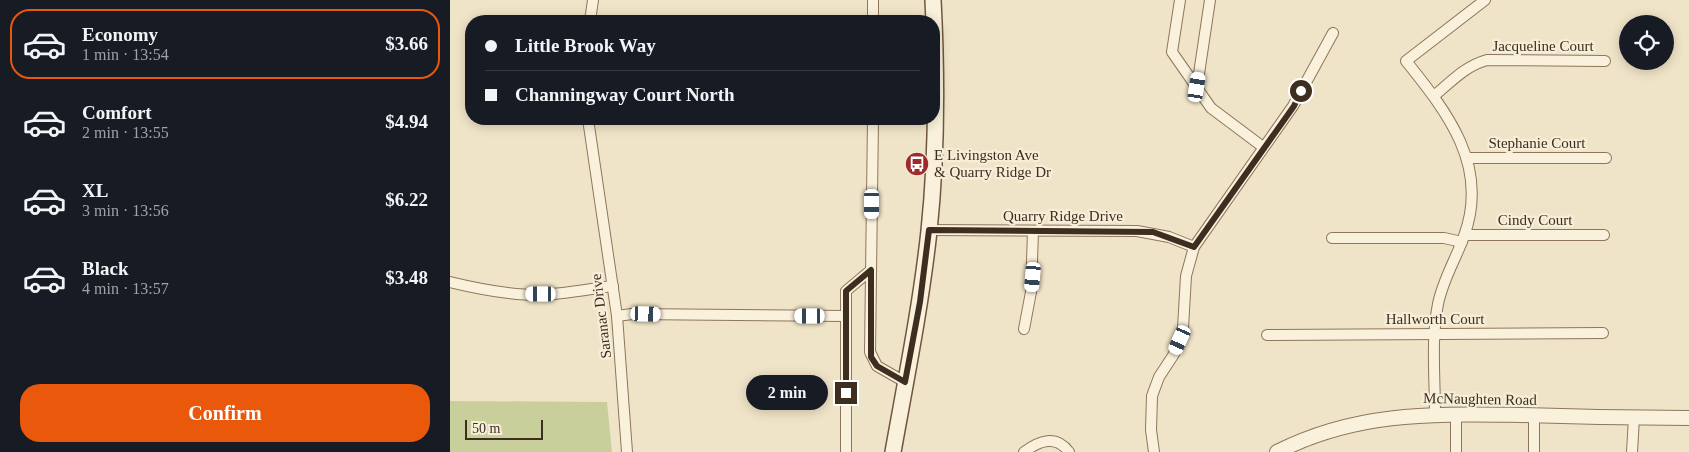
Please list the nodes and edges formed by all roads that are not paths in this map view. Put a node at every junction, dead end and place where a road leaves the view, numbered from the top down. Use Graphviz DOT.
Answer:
graph roads {
  1 [pos="593,0"];
  2 [pos="873,0"];
  3 [pos="932,0"];
  4 [pos="1180,0"];
  5 [pos="1210,0"];
  6 [pos="1485,0"];
  7 [pos="591,15"];
  8 [pos="873,15"];
  9 [pos="933,15"];
  10 [pos="1333,33"];
  11 [pos="1605,61"];
  12 [pos="1197,87"];
  13 [pos="1434,96"];
  14 [pos="589,125"];
  15 [pos="872,125"];
  16 [pos="935,125"];
  17 [pos="1264,147"];
  18 [pos="1468,158"];
  19 [pos="1606,158"];
  20 [pos="929,230"];
  21 [pos="1033,231"];
  22 [pos="1604,235"];
  23 [pos="1332,238"];
  24 [pos="1463,238"];
  25 [pos="1194,247"];
  26 [pos="871,270"];
  27 [pos="450,282"];
  28 [pos="613,286"];
  29 [pos="617,316"];
  30 [pos="846,316"];
  31 [pos="1024,329"];
  32 [pos="1603,332"];
  33 [pos="1435,334"];
  34 [pos="1267,335"];
  35 [pos="905,382"];
  36 [pos="1436,414"];
  37 [pos="1456,414"];
  38 [pos="1534,416"];
  39 [pos="1634,418"];
  40 [pos="1689,418"];
  41 [pos="627,452"];
  42 [pos="846,452"];
  43 [pos="892,452"];
  44 [pos="1024,452"];
  45 [pos="1069,452"];
  46 [pos="1154,452"];
  47 [pos="1277,452"];
  48 [pos="1456,452"];
  49 [pos="1534,452"];
  50 [pos="1632,452"];
  1 -- 7 [label="street"];
  2 -- 8 [label="street"];
  3 -- 9 [label="main road"];
  4 -- 12 [label="street"];
  5 -- 12 [label="street"];
  6 -- 13 [label="street"];
  10 -- 17 [label="street"];
  11 -- 13 [label="street, Jacqueline Court"];
  12 -- 17 [label="street"];
  13 -- 18 [label="street"];
  14 -- 28 [label="street, Saranac Drive"];
  15 -- 26 [label="street"];
  16 -- 20 [label="main road"];
  17 -- 25 [label="street"];
  18 -- 19 [label="street, Stephanie Court"];
  18 -- 24 [label="street"];
  20 -- 21 [label="street, Quarry Ridge Drive"];
  20 -- 35 [label="main road"];
  21 -- 25 [label="street, Quarry Ridge Drive"];
  21 -- 31 [label="street"];
  22 -- 24 [label="street, Cindy Court"];
  23 -- 24 [label="street, Cindy Court"];
  24 -- 33 [label="street"];
  25 -- 46 [label="street"];
  26 -- 30 [label="street"];
  26 -- 35 [label="street"];
  27 -- 28 [label="street"];
  28 -- 29 [label="street, Saranac Drive"];
  29 -- 30 [label="street"];
  29 -- 41 [label="street, Saranac Drive"];
  30 -- 42 [label="street"];
  32 -- 33 [label="street, Hallworth Court"];
  33 -- 34 [label="street, Hallworth Court"];
  33 -- 36 [label="street"];
  35 -- 43 [label="main road"];
  36 -- 37 [label="street, McNaughten Road"];
  36 -- 47 [label="street, McNaughten Road"];
  37 -- 38 [label="street, McNaughten Road"];
  37 -- 48 [label="street"];
  38 -- 39 [label="street, McNaughten Road"];
  38 -- 49 [label="street"];
  39 -- 40 [label="street, McNaughten Road"];
  39 -- 50 [label="street"];
  44 -- 45 [label="street"];
}
